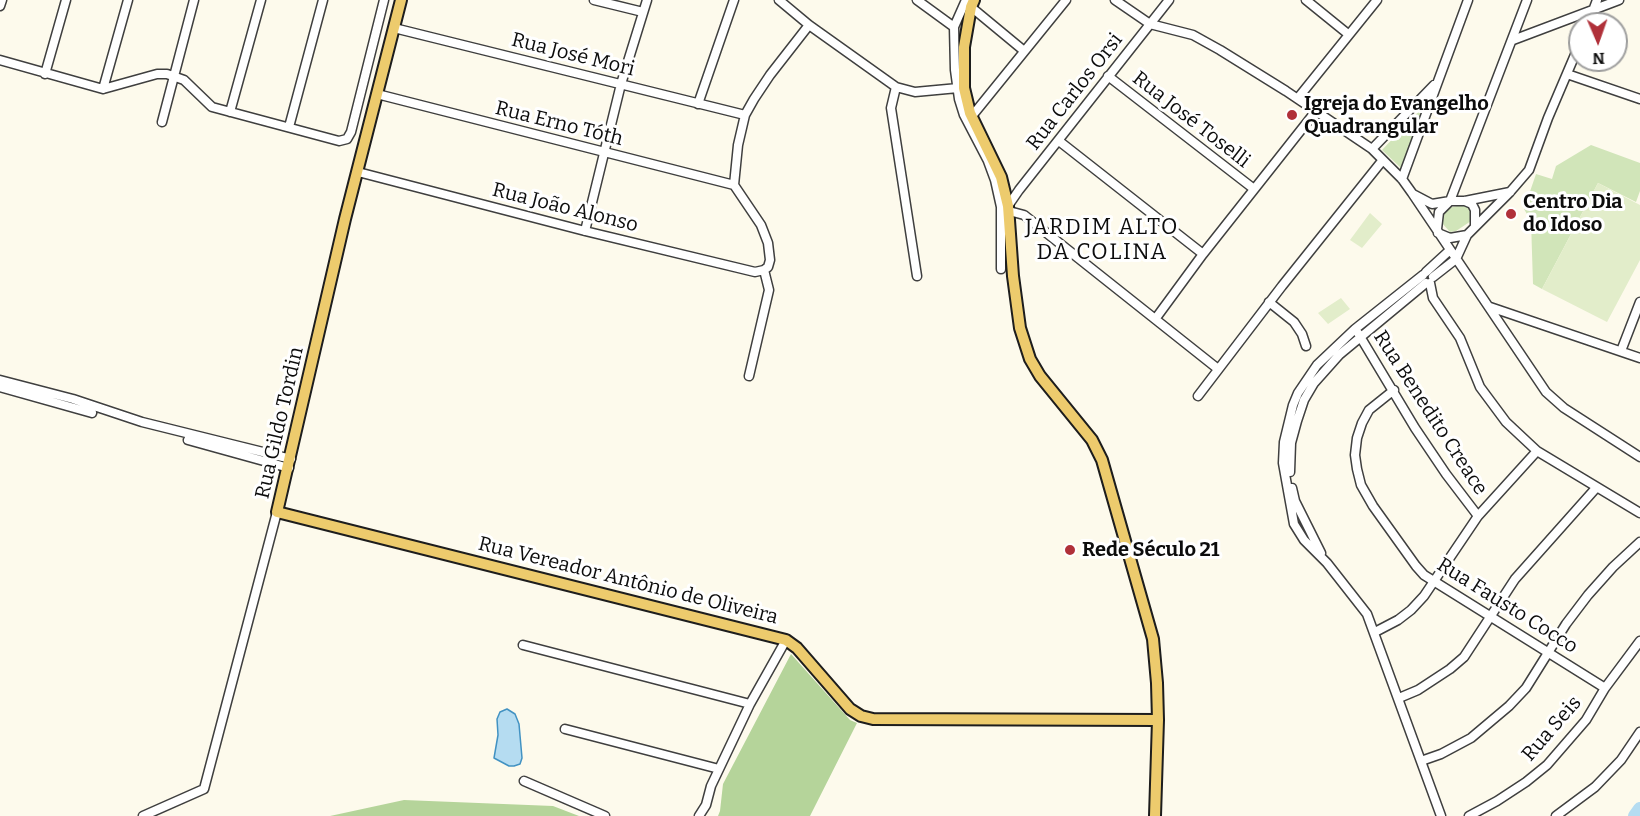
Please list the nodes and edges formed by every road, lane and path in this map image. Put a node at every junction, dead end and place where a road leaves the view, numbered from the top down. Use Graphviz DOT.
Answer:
graph roads {
  1 [pos="2,0"];
  2 [pos="66,0"];
  3 [pos="128,0"];
  4 [pos="194,0"];
  5 [pos="261,0"];
  6 [pos="323,0"];
  7 [pos="384,0"];
  8 [pos="401,0"];
  9 [pos="594,0"];
  10 [pos="647,0"];
  11 [pos="734,0"];
  12 [pos="779,0"];
  13 [pos="916,0"];
  14 [pos="1066,0"];
  15 [pos="1115,0"];
  16 [pos="1169,0"];
  17 [pos="1306,0"];
  18 [pos="1377,0"];
  19 [pos="1468,0"];
  20 [pos="1527,0"];
  21 [pos="1619,0"];
  22 [pos="970,2"];
  23 [pos="1596,4"];
  24 [pos="0,6"];
  25 [pos="643,12"];
  26 [pos="1150,24"];
  27 [pos="809,25"];
  28 [pos="954,27"];
  29 [pos="394,28"];
  30 [pos="1348,34"];
  31 [pos="1513,39"];
  32 [pos="1023,50"];
  33 [pos="0,60"];
  34 [pos="45,74"];
  35 [pos="1567,74"];
  36 [pos="174,76"];
  37 [pos="1108,76"];
  38 [pos="1436,82"];
  39 [pos="621,84"];
  40 [pos="896,87"];
  41 [pos="958,88"];
  42 [pos="103,89"];
  43 [pos="376,94"];
  44 [pos="1298,98"];
  45 [pos="1640,99"];
  46 [pos="698,104"];
  47 [pos="1316,111"];
  48 [pos="230,112"];
  49 [pos="745,115"];
  50 [pos="972,116"];
  51 [pos="162,122"];
  52 [pos="289,127"];
  53 [pos="1059,141"];
  54 [pos="1372,149"];
  55 [pos="604,153"];
  56 [pos="1382,161"];
  57 [pos="358,171"];
  58 [pos="1402,179"];
  59 [pos="734,185"];
  60 [pos="1254,189"];
  61 [pos="1510,192"];
  62 [pos="1412,193"];
  63 [pos="1450,201"];
  64 [pos="1465,201"];
  65 [pos="1009,208"];
  66 [pos="1475,225"];
  67 [pos="585,231"];
  68 [pos="1438,232"];
  69 [pos="1467,235"];
  70 [pos="1450,250"];
  71 [pos="1203,254"];
  72 [pos="1456,259"];
  73 [pos="1001,269"];
  74 [pos="764,270"];
  75 [pos="917,276"];
  76 [pos="1428,278"];
  77 [pos="1269,302"];
  78 [pos="1640,302"];
  79 [pos="1490,308"];
  80 [pos="1156,318"];
  81 [pos="1354,329"];
  82 [pos="1361,337"];
  83 [pos="1306,346"];
  84 [pos="1621,351"];
  85 [pos="1640,358"];
  86 [pos="1218,369"];
  87 [pos="749,376"];
  88 [pos="0,380"];
  89 [pos="0,387"];
  90 [pos="1394,390"];
  91 [pos="1198,396"];
  92 [pos="1537,452"];
  93 [pos="1640,457"];
  94 [pos="290,463"];
  95 [pos="1596,488"];
  96 [pos="278,512"];
  97 [pos="1640,513"];
  98 [pos="1478,516"];
  99 [pos="1640,542"];
  100 [pos="1327,563"];
  101 [pos="1433,581"];
  102 [pos="1491,616"];
  103 [pos="1375,632"];
  104 [pos="786,640"];
  105 [pos="1640,641"];
  106 [pos="523,645"];
  107 [pos="1548,653"];
  108 [pos="1605,688"];
  109 [pos="1399,698"];
  110 [pos="750,704"];
  111 [pos="1158,720"];
  112 [pos="565,729"];
  113 [pos="1640,732"];
  114 [pos="1421,761"];
  115 [pos="718,769"];
  116 [pos="524,781"];
  117 [pos="1154,812"];
  118 [pos="143,816"];
  119 [pos="606,816"];
  120 [pos="699,816"];
  121 [pos="1441,816"];
  122 [pos="1469,816"];
  123 [pos="1556,816"];
  1 -- 24 [label="street"];
  2 -- 34 [label="street"];
  3 -- 42 [label="street"];
  4 -- 36 [label="street"];
  5 -- 48 [label="street"];
  6 -- 52 [label="street"];
  7 -- 52 [label="street"];
  8 -- 29 [label="main road, Rua Gildo Tordin"];
  9 -- 25 [label="street"];
  10 -- 25 [label="street"];
  11 -- 46 [label="street"];
  12 -- 27 [label="street"];
  13 -- 28 [label="street"];
  14 -- 32 [label="street"];
  15 -- 26 [label="street"];
  16 -- 26 [label="street, Rua Carlos Orsi"];
  17 -- 30 [label="street"];
  18 -- 30 [label="street"];
  19 -- 38 [label="street"];
  20 -- 31 [label="street"];
  21 -- 23 [label="street"];
  22 -- 28 [label="street"];
  22 -- 32 [label="street"];
  22 -- 50 [label="main road"];
  23 -- 31 [label="street"];
  25 -- 39 [label="street"];
  26 -- 37 [label="street, Rua Carlos Orsi"];
  26 -- 44 [label="street"];
  27 -- 40 [label="street"];
  27 -- 49 [label="street"];
  28 -- 41 [label="street"];
  29 -- 39 [label="street, Rua José Mori"];
  29 -- 43 [label="main road, Rua Gildo Tordin"];
  30 -- 44 [label="street"];
  31 -- 63 [label="street"];
  32 -- 50 [label="street"];
  33 -- 34 [label="street"];
  34 -- 42 [label="street"];
  35 -- 45 [label="street"];
  35 -- 61 [label="street"];
  36 -- 42 [label="street"];
  36 -- 48 [label="street"];
  36 -- 51 [label="street"];
  37 -- 53 [label="street, Rua Carlos Orsi"];
  37 -- 60 [label="street, Rua José Toselli"];
  38 -- 54 [label="street"];
  38 -- 58 [label="street"];
  39 -- 46 [label="street, Rua José Mori"];
  39 -- 55 [label="street"];
  40 -- 41 [label="street"];
  40 -- 75 [label="street"];
  41 -- 73 [label="street"];
  43 -- 55 [label="street, Rua Erno Tóth"];
  43 -- 57 [label="main road, Rua Gildo Tordin"];
  44 -- 47 [label="street"];
  46 -- 49 [label="street, Rua José Mori"];
  47 -- 54 [label="street"];
  47 -- 60 [label="street"];
  48 -- 52 [label="street"];
  49 -- 59 [label="street"];
  50 -- 65 [label="main road"];
  53 -- 65 [label="street, Rua Carlos Orsi"];
  53 -- 71 [label="street"];
  54 -- 56 [label="street"];
  55 -- 59 [label="street, Rua Erno Tóth"];
  55 -- 67 [label="street"];
  56 -- 58 [label="street"];
  56 -- 77 [label="street"];
  57 -- 67 [label="street, Rua João Alonso"];
  57 -- 94 [label="main road, Rua Gildo Tordin"];
  58 -- 62 [label="street"];
  59 -- 74 [label="street"];
  60 -- 71 [label="street"];
  61 -- 64 [label="street"];
  61 -- 66 [label="street"];
  62 -- 63 [label="street"];
  62 -- 68 [label="street"];
  63 -- 64 [label="street"];
  63 -- 68 [label="street"];
  64 -- 66 [label="street"];
  65 -- 80 [label="street"];
  65 -- 111 [label="main road"];
  66 -- 69 [label="street"];
  67 -- 74 [label="street, Rua João Alonso"];
  68 -- 69 [label="street"];
  68 -- 70 [label="street"];
  69 -- 72 [label="street"];
  70 -- 72 [label="street"];
  70 -- 76 [label="street"];
  71 -- 80 [label="street"];
  72 -- 76 [label="street"];
  72 -- 79 [label="street"];
  74 -- 87 [label="street"];
  76 -- 81 [label="street"];
  76 -- 82 [label="street"];
  76 -- 92 [label="street"];
  77 -- 83 [label="street"];
  77 -- 86 [label="street"];
  78 -- 84 [label="street"];
  79 -- 84 [label="street"];
  79 -- 93 [label="street"];
  80 -- 86 [label="street"];
  81 -- 82 [label="street, Rua Benedito Creace"];
  81 -- 100 [label="street"];
  82 -- 90 [label="street, Rua Benedito Creace"];
  82 -- 100 [label="street"];
  84 -- 85 [label="street"];
  86 -- 91 [label="street"];
  88 -- 94 [label="street"];
  89 -- 94 [label="street"];
  90 -- 98 [label="street, Rua Benedito Creace"];
  90 -- 101 [label="street, Rua Fausto Cocco"];
  92 -- 95 [label="street"];
  92 -- 98 [label="street"];
  94 -- 96 [label="main road, Rua Gildo Tordin"];
  95 -- 97 [label="street"];
  95 -- 102 [label="street"];
  96 -- 104 [label="main road, Rua Vereador Antônio de Oliveira"];
  96 -- 118 [label="street, Rua Gildo Tordin"];
  98 -- 101 [label="street"];
  99 -- 107 [label="street"];
  100 -- 103 [label="street"];
  101 -- 102 [label="street, Rua Fausto Cocco"];
  101 -- 103 [label="street"];
  102 -- 107 [label="street, Rua Fausto Cocco"];
  102 -- 109 [label="street"];
  103 -- 109 [label="street"];
  104 -- 110 [label="street"];
  104 -- 111 [label="main road, Rua Vereador Antônio de Oliveira"];
  105 -- 108 [label="street, Rua Seis"];
  106 -- 110 [label="street"];
  107 -- 108 [label="street, Rua Fausto Cocco"];
  107 -- 114 [label="street"];
  108 -- 122 [label="street, Rua Seis"];
  109 -- 114 [label="street"];
  110 -- 115 [label="street"];
  111 -- 117 [label="main road"];
  112 -- 115 [label="street"];
  113 -- 123 [label="street"];
  114 -- 121 [label="street"];
  115 -- 120 [label="street"];
  116 -- 119 [label="street"];
}
